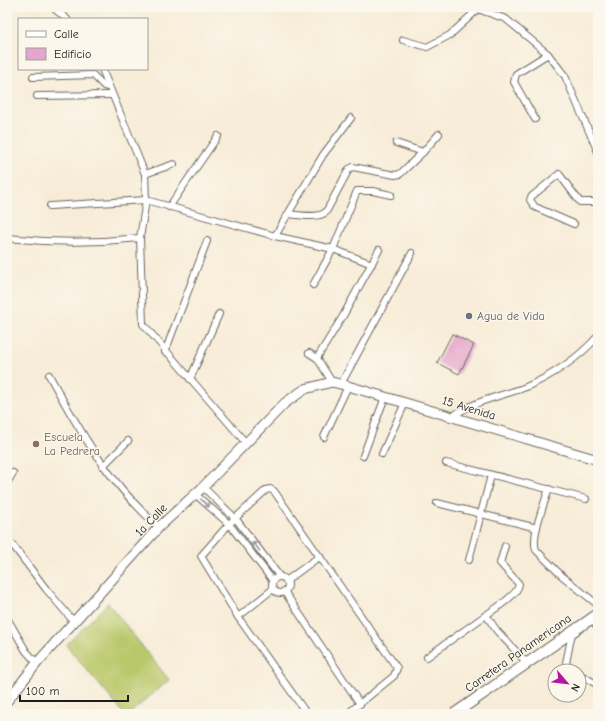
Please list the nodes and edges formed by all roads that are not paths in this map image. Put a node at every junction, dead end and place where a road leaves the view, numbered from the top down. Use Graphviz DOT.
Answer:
graph roads {
  1 [pos="52,7"];
  2 [pos="475,8"];
  3 [pos="66,18"];
  4 [pos="403,40"];
  5 [pos="548,54"];
  6 [pos="102,70"];
  7 [pos="33,77"];
  8 [pos="108,87"];
  9 [pos="37,96"];
  10 [pos="111,96"];
  11 [pos="351,118"];
  12 [pos="535,119"];
  13 [pos="439,134"];
  14 [pos="218,136"];
  15 [pos="396,143"];
  16 [pos="423,152"];
  17 [pos="598,152"];
  18 [pos="174,164"];
  19 [pos="145,174"];
  20 [pos="391,195"];
  21 [pos="146,200"];
  22 [pos="598,202"];
  23 [pos="50,206"];
  24 [pos="169,206"];
  25 [pos="288,214"];
  26 [pos="574,224"];
  27 [pos="275,236"];
  28 [pos="7,238"];
  29 [pos="140,238"];
  30 [pos="207,241"];
  31 [pos="333,249"];
  32 [pos="379,250"];
  33 [pos="412,253"];
  34 [pos="372,264"];
  35 [pos="313,285"];
  36 [pos="219,314"];
  37 [pos="598,336"];
  38 [pos="165,352"];
  39 [pos="309,353"];
  40 [pos="317,358"];
  41 [pos="49,374"];
  42 [pos="190,379"];
  43 [pos="332,382"];
  44 [pos="344,385"];
  45 [pos="385,397"];
  46 [pos="405,403"];
  47 [pos="453,416"];
  48 [pos="324,437"];
  49 [pos="128,441"];
  50 [pos="246,443"];
  51 [pos="382,454"];
  52 [pos="363,456"];
  53 [pos="598,460"];
  54 [pos="446,463"];
  55 [pos="104,466"];
  56 [pos="13,473"];
  57 [pos="491,475"];
  58 [pos="7,483"];
  59 [pos="203,487"];
  60 [pos="549,489"];
  61 [pos="195,494"];
  62 [pos="586,499"];
  63 [pos="437,503"];
  64 [pos="480,513"];
  65 [pos="236,519"];
  66 [pos="229,524"];
  67 [pos="158,528"];
  68 [pos="537,528"];
  69 [pos="12,544"];
  70 [pos="505,546"];
  71 [pos="320,556"];
  72 [pos="469,560"];
  73 [pos="283,579"];
  74 [pos="273,581"];
  75 [pos="273,589"];
  76 [pos="284,591"];
  77 [pos="598,605"];
  78 [pos="486,615"];
  79 [pos="238,617"];
  80 [pos="594,617"];
  81 [pos="7,618"];
  82 [pos="75,623"];
  83 [pos="598,626"];
  84 [pos="572,633"];
  85 [pos="427,656"];
  86 [pos="37,663"];
  87 [pos="527,663"];
  88 [pos="566,663"];
  89 [pos="587,679"];
  90 [pos="598,685"];
  91 [pos="7,701"];
  92 [pos="360,704"];
  93 [pos="307,714"];
  94 [pos="347,714"];
  95 [pos="454,714"];
  1 -- 3 [label="street"];
  2 -- 4 [label="street"];
  2 -- 5 [label="street"];
  5 -- 12 [label="street"];
  5 -- 17 [label="street"];
  6 -- 8 [label="street"];
  7 -- 8 [label="street"];
  8 -- 10 [label="street"];
  9 -- 10 [label="street"];
  10 -- 19 [label="street"];
  11 -- 25 [label="street"];
  13 -- 16 [label="street"];
  14 -- 24 [label="street"];
  15 -- 16 [label="street"];
  16 -- 25 [label="street"];
  18 -- 19 [label="street"];
  19 -- 21 [label="street"];
  20 -- 31 [label="street"];
  21 -- 23 [label="street"];
  21 -- 24 [label="street"];
  21 -- 29 [label="street"];
  22 -- 26 [label="street"];
  24 -- 27 [label="street"];
  25 -- 27 [label="street"];
  27 -- 31 [label="street"];
  28 -- 29 [label="street"];
  29 -- 38 [label="street"];
  30 -- 38 [label="street"];
  31 -- 34 [label="street"];
  31 -- 35 [label="street"];
  32 -- 34 [label="street"];
  33 -- 44 [label="street"];
  34 -- 40 [label="street"];
  36 -- 42 [label="street"];
  37 -- 47 [label="street"];
  38 -- 42 [label="street"];
  39 -- 40 [label="street"];
  40 -- 43 [label="street"];
  41 -- 55 [label="street"];
  42 -- 50 [label="street"];
  43 -- 44 [label="street, 15 Avenida"];
  43 -- 50 [label="street, 1a Calle"];
  44 -- 45 [label="street, 15 Avenida"];
  44 -- 48 [label="street"];
  45 -- 46 [label="street, 15 Avenida"];
  45 -- 52 [label="street"];
  46 -- 47 [label="street, 15 Avenida"];
  46 -- 51 [label="street"];
  47 -- 53 [label="street, 15 Avenida"];
  49 -- 55 [label="street"];
  50 -- 59 [label="street, 1a Calle"];
  54 -- 57 [label="street"];
  55 -- 67 [label="street"];
  56 -- 58 [label="street"];
  57 -- 60 [label="street"];
  57 -- 64 [label="street"];
  59 -- 61 [label="street, 1a Calle"];
  59 -- 65 [label="street"];
  60 -- 62 [label="street"];
  60 -- 68 [label="street"];
  61 -- 66 [label="street, one-way"];
  61 -- 67 [label="street, 1a Calle"];
  63 -- 64 [label="street"];
  64 -- 68 [label="street"];
  64 -- 72 [label="street"];
  65 -- 66 [label="street"];
  65 -- 71 [label="street"];
  73 -- 65 [label="street, one-way"];
  66 -- 74 [label="street"];
  66 -- 79 [label="street"];
  67 -- 82 [label="street, 1a Calle"];
  68 -- 77 [label="street"];
  69 -- 82 [label="street"];
  70 -- 78 [label="street"];
  71 -- 73 [label="street"];
  71 -- 92 [label="street"];
  73 -- 74 [label="street"];
  73 -- 76 [label="street"];
  74 -- 75 [label="street"];
  75 -- 76 [label="street"];
  75 -- 79 [label="street"];
  76 -- 92 [label="street"];
  78 -- 85 [label="street"];
  78 -- 87 [label="street"];
  79 -- 93 [label="street"];
  80 -- 83 [label="street"];
  80 -- 84 [label="main road, Carretera Panamericana"];
  81 -- 86 [label="street"];
  82 -- 86 [label="street, 1a Calle"];
  84 -- 87 [label="main road, Carretera Panamericana"];
  84 -- 88 [label="street"];
  86 -- 91 [label="street, 1a Calle"];
  87 -- 95 [label="main road, Carretera Panamericana"];
  89 -- 90 [label="street"];
  92 -- 94 [label="street"];
}
